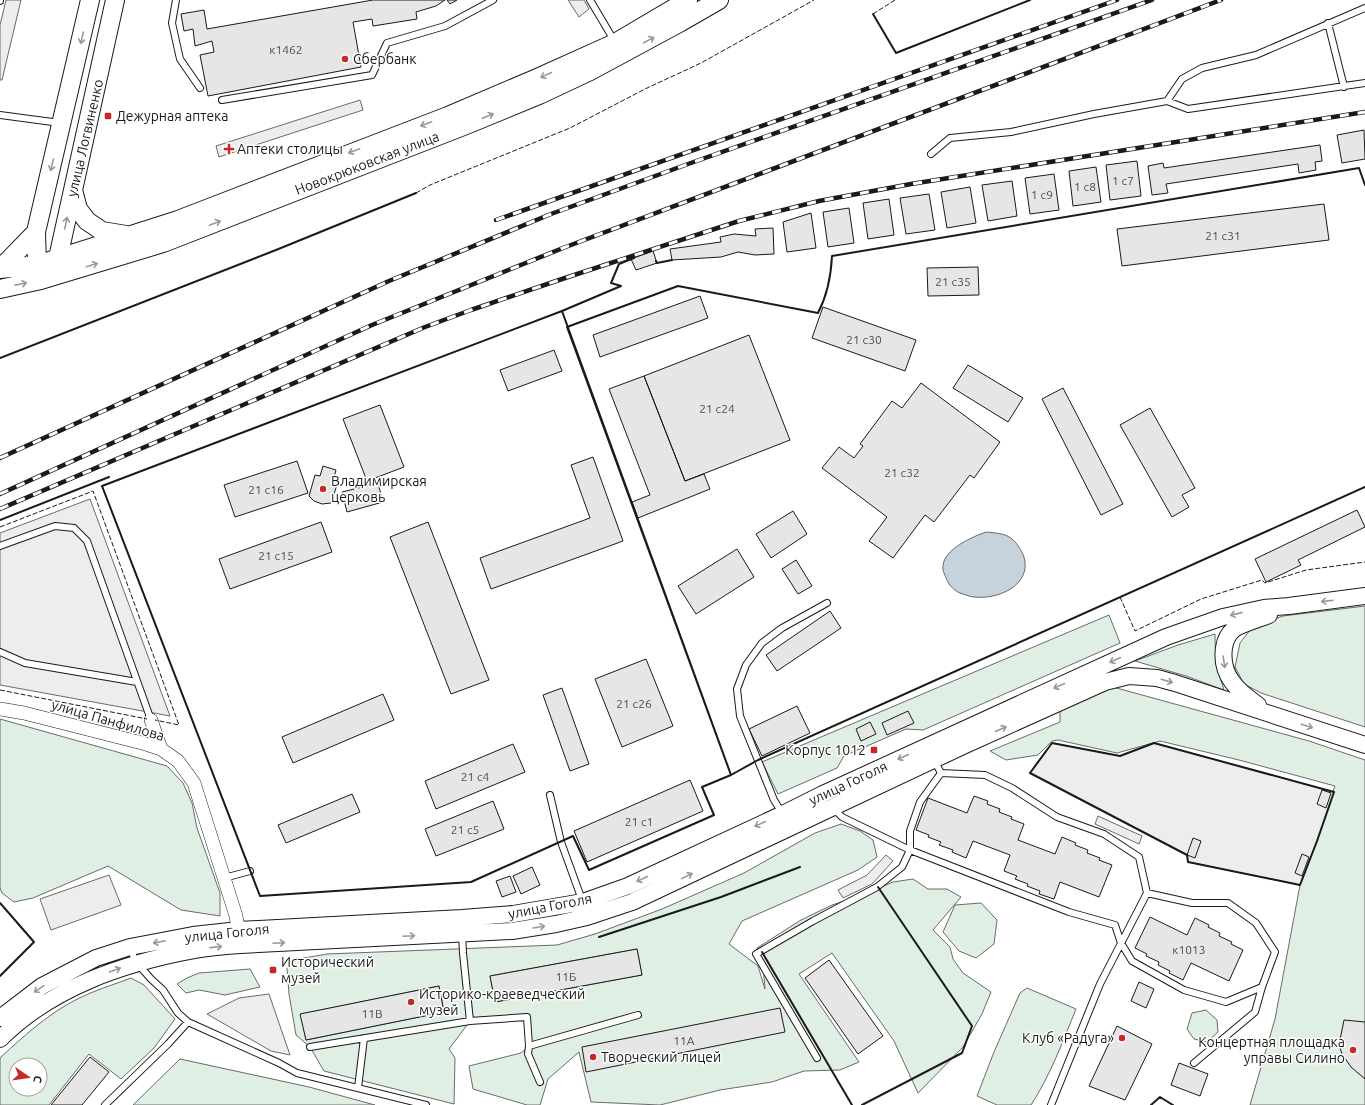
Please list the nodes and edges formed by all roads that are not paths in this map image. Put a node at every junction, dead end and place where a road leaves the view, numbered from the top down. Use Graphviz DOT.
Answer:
graph roads {
  1 [pos="90,0"];
  2 [pos="115,0"];
  3 [pos="176,0"];
  4 [pos="492,0"];
  5 [pos="590,0"];
  6 [pos="688,0"];
  7 [pos="719,0"];
  8 [pos="1365,8"];
  9 [pos="1328,23"];
  10 [pos="618,49"];
  11 [pos="1365,83"];
  12 [pos="1344,87"];
  13 [pos="200,88"];
  14 [pos="222,100"];
  15 [pos="1167,101"];
  16 [pos="0,115"];
  17 [pos="62,123"];
  18 [pos="931,154"];
  19 [pos="73,190"];
  20 [pos="36,232"];
  21 [pos="128,235"];
  22 [pos="58,257"];
  23 [pos="1,269"];
  24 [pos="44,273"];
  25 [pos="0,288"];
  26 [pos="0,546"];
  27 [pos="1365,596"];
  28 [pos="827,603"];
  29 [pos="1288,606"];
  30 [pos="0,652"];
  31 [pos="137,682"];
  32 [pos="0,709"];
  33 [pos="1270,714"];
  34 [pos="151,720"];
  35 [pos="1365,745"];
  36 [pos="161,749"];
  37 [pos="934,760"];
  38 [pos="550,795"];
  39 [pos="828,801"];
  40 [pos="783,814"];
  41 [pos="910,850"];
  42 [pos="250,871"];
  43 [pos="224,878"];
  44 [pos="1148,893"];
  45 [pos="583,902"];
  46 [pos="462,926"];
  47 [pos="240,937"];
  48 [pos="1121,943"];
  49 [pos="130,947"];
  50 [pos="136,962"];
  51 [pos="1262,987"];
  52 [pos="638,1015"];
  53 [pos="0,1018"];
  54 [pos="470,1021"];
  55 [pos="188,1022"];
  56 [pos="364,1038"];
  57 [pos="0,1039"];
  58 [pos="529,1046"];
  59 [pos="310,1047"];
  60 [pos="817,1058"];
  61 [pos="1194,1063"];
  62 [pos="540,1082"];
  63 [pos="358,1088"];
  64 [pos="105,1105"];
  65 [pos="426,1105"];
  66 [pos="1051,1105"];
  1 -- 17 [label="main road, улица Логвиненко, one-way"];
  2 -- 19 [label="main road, улица Логвиненко"];
  3 -- 13 [label="lane"];
  4 -- 14 [label="lane"];
  5 -- 10 [label="lane"];
  6 -- 10 [label="main road, Новокрюковская улица"];
  10 -- 7 [label="main road, Новокрюковская улица, one-way"];
  8 -- 9 [label="lane"];
  9 -- 12 [label="lane"];
  9 -- 15 [label="lane"];
  10 -- 21 [label="main road, Новокрюковская улица, one-way"];
  24 -- 10 [label="main road, Новокрюковская улица, one-way"];
  11 -- 12 [label="lane"];
  12 -- 15 [label="lane"];
  15 -- 18 [label="lane"];
  16 -- 17 [label="lane"];
  17 -- 20 [label="main road, улица Логвиненко, one-way"];
  19 -- 21 [label="main road"];
  22 -- 19 [label="main road, улица Логвиненко, one-way"];
  20 -- 23 [label="main road"];
  20 -- 24 [label="main road, улица Логвиненко"];
  21 -- 22 [label="main road, Новокрюковская улица"];
  22 -- 24 [label="main road, Новокрюковская улица"];
  23 -- 24 [label="main road"];
  25 -- 24 [label="main road, Новокрюковская улица, one-way"];
  26 -- 31 [label="lane"];
  27 -- 29 [label="street, one-way"];
  28 -- 40 [label="lane"];
  29 -- 33 [label="street, one-way"];
  29 -- 37 [label="street, улица Гоголя, one-way"];
  30 -- 31 [label="lane"];
  31 -- 34 [label="lane"];
  32 -- 36 [label="street, улица Панфилова"];
  33 -- 35 [label="street, one-way"];
  37 -- 33 [label="street, one-way"];
  34 -- 36 [label="street"];
  36 -- 43 [label="street, улица Панфилова"];
  37 -- 39 [label="street, улица Гоголя"];
  37 -- 41 [label="lane"];
  37 -- 44 [label="lane"];
  38 -- 45 [label="lane"];
  39 -- 40 [label="street, улица Гоголя"];
  39 -- 41 [label="lane"];
  46 -- 39 [label="street, one-way"];
  40 -- 45 [label="street, улица Гоголя, one-way"];
  41 -- 48 [label="lane"];
  41 -- 60 [label="lane"];
  42 -- 43 [label="lane"];
  43 -- 47 [label="street, улица Панфилова"];
  44 -- 48 [label="lane"];
  44 -- 51 [label="lane"];
  45 -- 46 [label="street, улица Гоголя"];
  46 -- 47 [label="street, улица Гоголя"];
  46 -- 54 [label="lane"];
  47 -- 49 [label="street, улица Гоголя, one-way"];
  50 -- 47 [label="street, улица Гоголя, one-way"];
  48 -- 51 [label="lane"];
  48 -- 66 [label="lane"];
  49 -- 50 [label="lane"];
  49 -- 53 [label="street, улица Гоголя, one-way"];
  50 -- 55 [label="lane"];
  57 -- 50 [label="street, улица Гоголя, one-way"];
  51 -- 61 [label="lane"];
  52 -- 58 [label="lane"];
  54 -- 56 [label="lane"];
  54 -- 58 [label="lane"];
  55 -- 63 [label="lane"];
  55 -- 64 [label="lane"];
  56 -- 59 [label="lane"];
  56 -- 63 [label="lane"];
  58 -- 62 [label="lane"];
  63 -- 65 [label="lane"];
}
